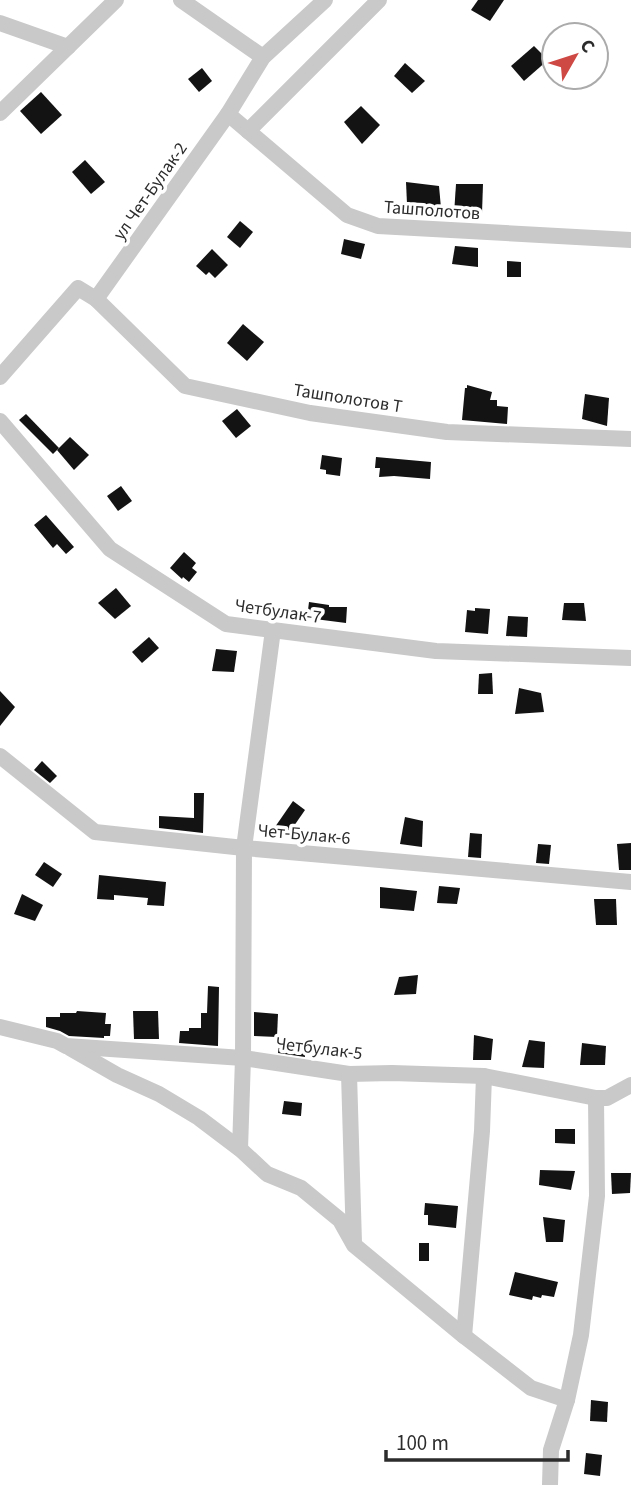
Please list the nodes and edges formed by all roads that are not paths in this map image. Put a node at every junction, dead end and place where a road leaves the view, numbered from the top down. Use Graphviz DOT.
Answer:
graph roads {
  1 [pos="116,0"];
  2 [pos="181,0"];
  3 [pos="325,0"];
  4 [pos="379,0"];
  5 [pos="0,23"];
  6 [pos="68,47"];
  7 [pos="263,57"];
  8 [pos="0,113"];
  9 [pos="228,114"];
  10 [pos="248,131"];
  11 [pos="631,240"];
  12 [pos="96,299"];
  13 [pos="0,377"];
  14 [pos="0,421"];
  15 [pos="631,439"];
  16 [pos="273,630"];
  17 [pos="631,657"];
  18 [pos="0,756"];
  19 [pos="244,848"];
  20 [pos="631,882"];
  21 [pos="0,1027"];
  22 [pos="66,1046"];
  23 [pos="243,1058"];
  24 [pos="349,1074"];
  25 [pos="484,1076"];
  26 [pos="631,1085"];
  27 [pos="596,1098"];
  28 [pos="240,1149"];
  29 [pos="354,1245"];
  30 [pos="464,1336"];
  31 [pos="567,1400"];
  32 [pos="550,1485"];
  1 -- 6 [label="street"];
  2 -- 7 [label="street"];
  3 -- 7 [label="street, ул Чет-Булак-2"];
  4 -- 10 [label="street"];
  5 -- 6 [label="street"];
  6 -- 8 [label="street"];
  7 -- 9 [label="street, ул Чет-Булак-2"];
  9 -- 10 [label="street, Ташполотов"];
  9 -- 12 [label="street, ул Чет-Булак-2"];
  10 -- 11 [label="street, Ташполотов"];
  12 -- 13 [label="street"];
  12 -- 15 [label="street, Ташполотов Т"];
  14 -- 16 [label="street, Четбулак-7"];
  16 -- 17 [label="street, Четбулак-7"];
  16 -- 19 [label="street"];
  18 -- 19 [label="street, Чет-Булак-6"];
  19 -- 20 [label="street, Чет-Булак-6"];
  19 -- 23 [label="street"];
  21 -- 22 [label="street, Четбулак-5"];
  22 -- 23 [label="street, Четбулак-5"];
  22 -- 28 [label="street"];
  23 -- 24 [label="street, Четбулак-5"];
  23 -- 28 [label="street"];
  24 -- 25 [label="street, Четбулак-5"];
  24 -- 29 [label="street"];
  25 -- 27 [label="street, Четбулак-5"];
  25 -- 30 [label="street"];
  26 -- 27 [label="street"];
  27 -- 31 [label="street"];
  28 -- 29 [label="street"];
  29 -- 30 [label="street"];
  30 -- 31 [label="street"];
  31 -- 32 [label="street"];
}
